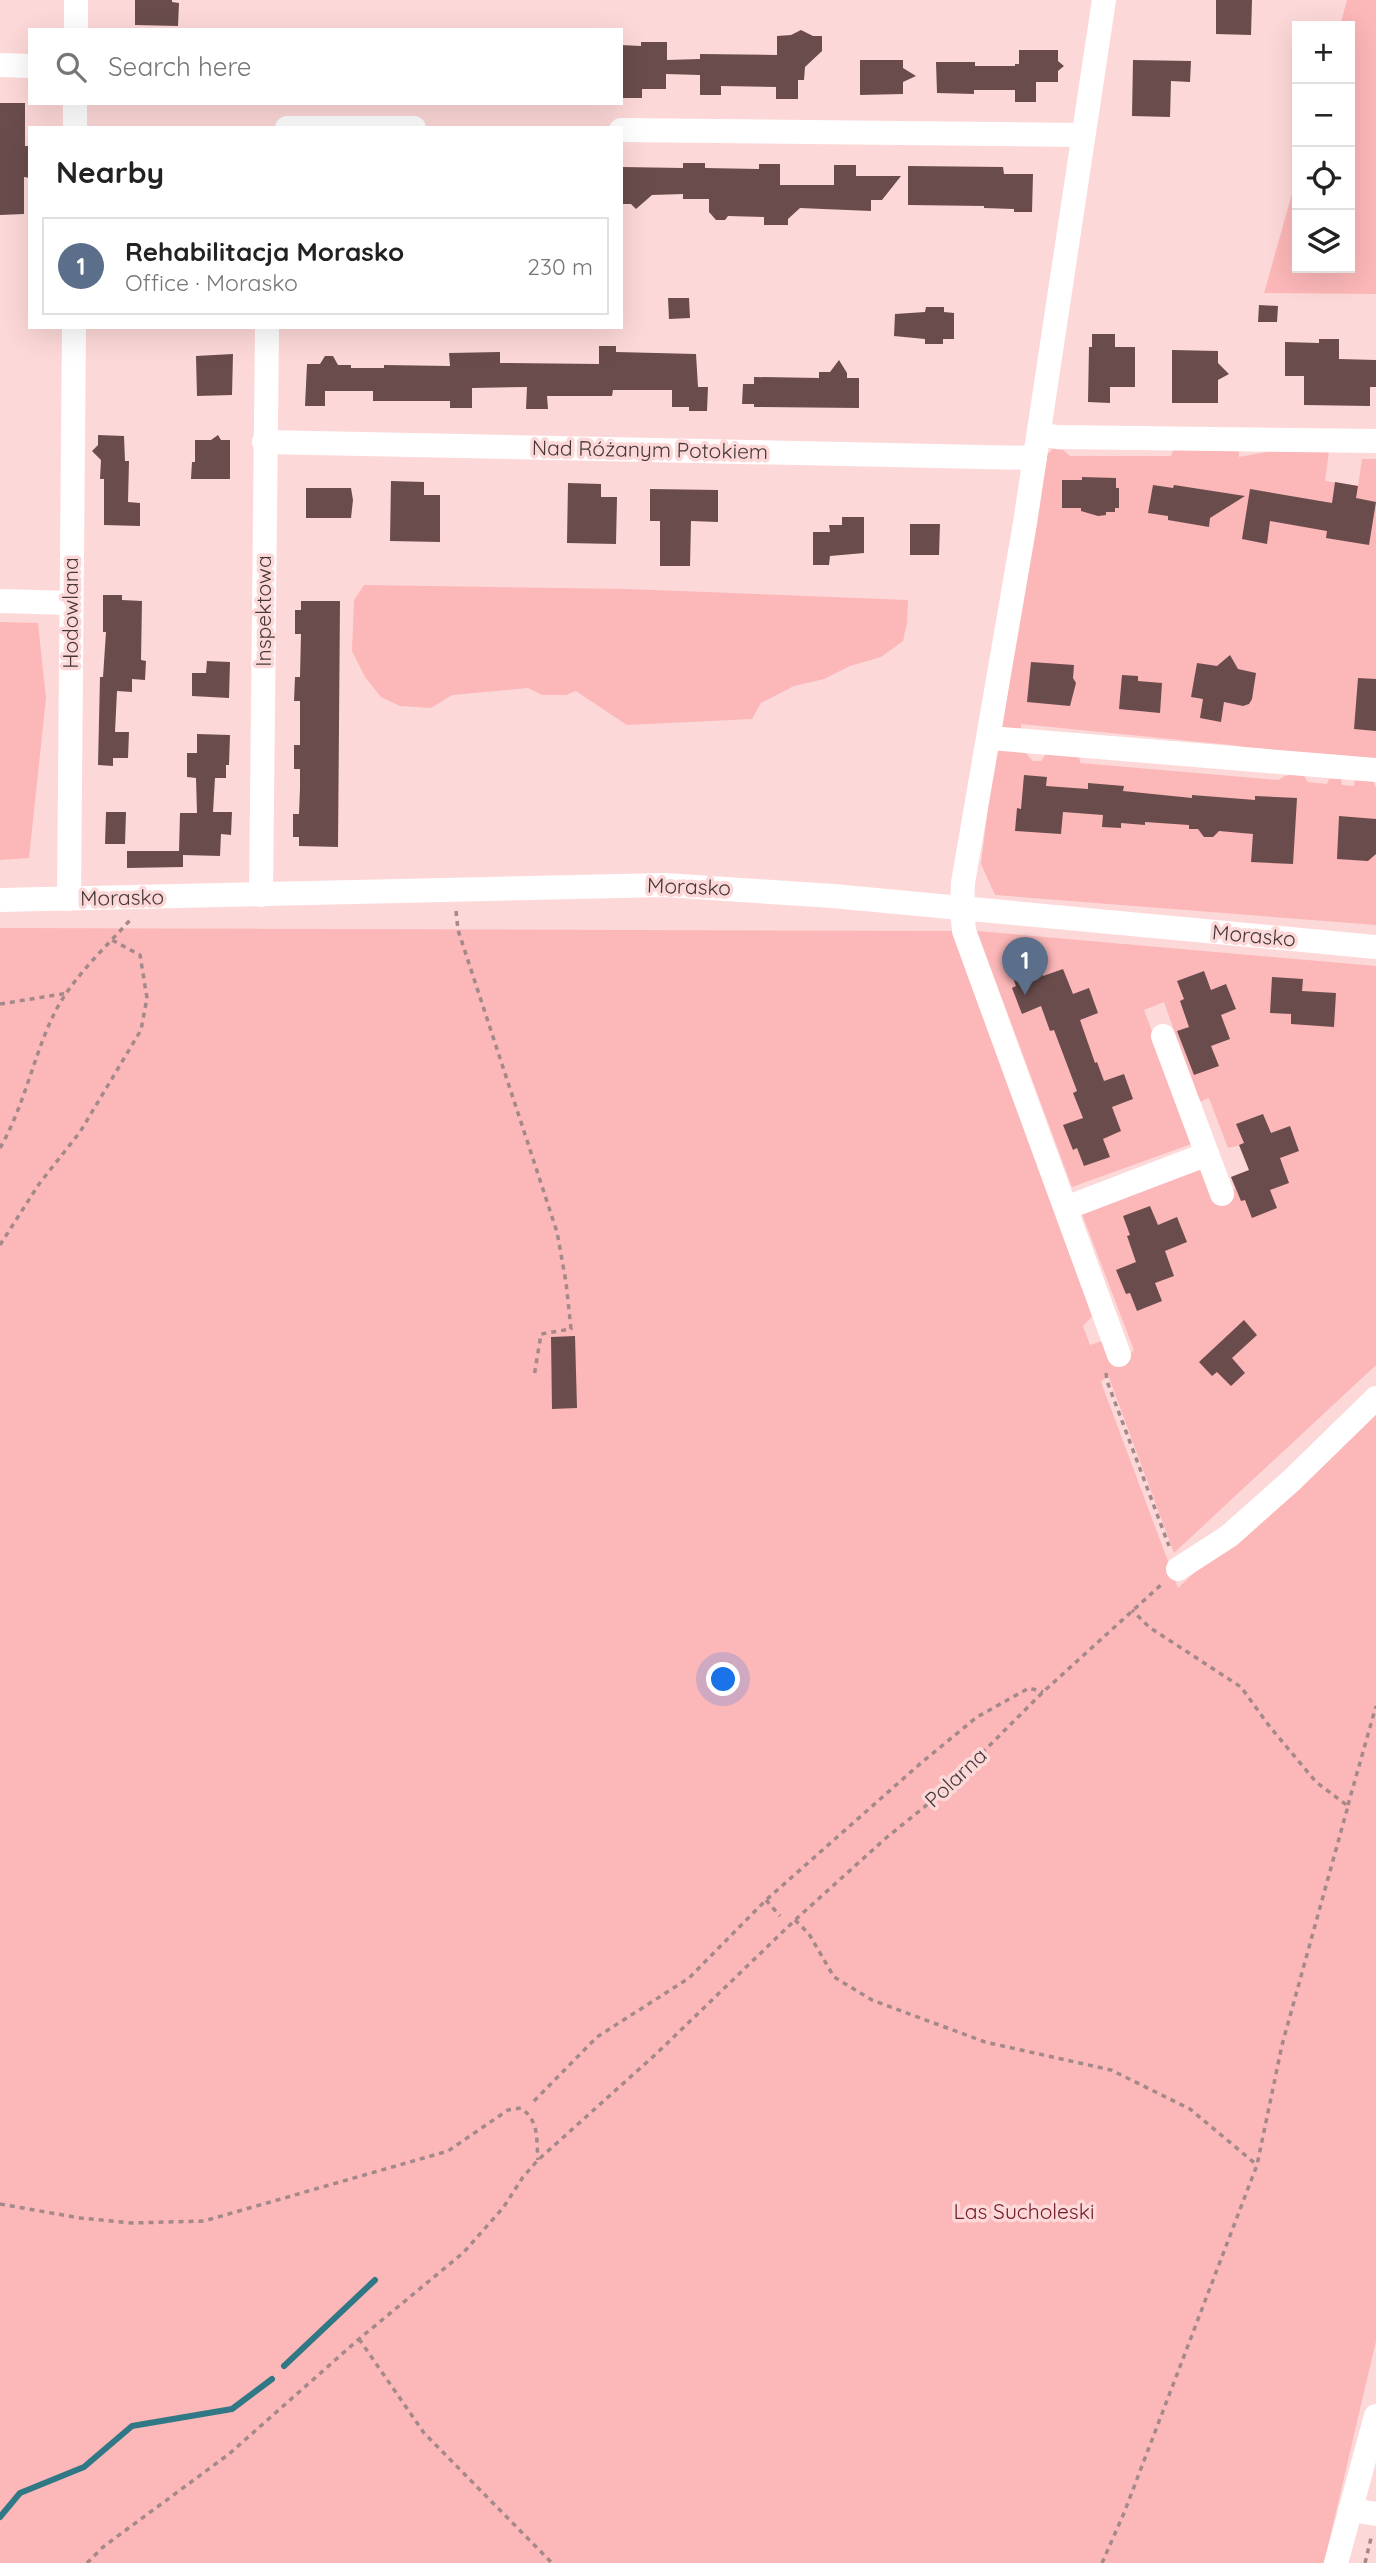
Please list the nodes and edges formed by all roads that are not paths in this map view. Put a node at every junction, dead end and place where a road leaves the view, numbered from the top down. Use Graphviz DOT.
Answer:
graph roads {
  1 [pos="76,0"];
  2 [pos="1104,0"];
  3 [pos="76,28"];
  4 [pos="0,65"];
  5 [pos="28,66"];
  6 [pos="75,105"];
  7 [pos="75,126"];
  8 [pos="623,130"];
  9 [pos="1083,135"];
  10 [pos="74,329"];
  11 [pos="267,329"];
  12 [pos="1376,441"];
  13 [pos="264,442"];
  14 [pos="1037,446"];
  15 [pos="0,601"];
  16 [pos="71,603"];
  17 [pos="990,738"];
  18 [pos="1376,771"];
  19 [pos="261,895"];
  20 [pos="69,899"];
  21 [pos="0,900"];
  22 [pos="961,908"];
  23 [pos="1376,947"];
  24 [pos="1163,1037"];
  25 [pos="1207,1154"];
  26 [pos="1222,1194"];
  27 [pos="1066,1208"];
  28 [pos="1119,1355"];
  29 [pos="1376,1398"];
  30 [pos="1178,1569"];
  31 [pos="1376,2416"];
  32 [pos="1365,2516"];
  33 [pos="1336,2563"];
  1 -- 3 [label="street"];
  2 -- 9 [label="street"];
  4 -- 5 [label="street"];
  6 -- 7 [label="street"];
  8 -- 9 [label="street"];
  9 -- 14 [label="street"];
  10 -- 16 [label="street, Hodowlana"];
  11 -- 13 [label="street, Inspektowa"];
  12 -- 14 [label="street"];
  13 -- 14 [label="street, Nad Różanym Potokiem"];
  13 -- 19 [label="street, Inspektowa"];
  14 -- 17 [label="street"];
  15 -- 16 [label="street"];
  16 -- 20 [label="street, Hodowlana"];
  17 -- 18 [label="street"];
  17 -- 22 [label="street"];
  19 -- 20 [label="street, Morasko"];
  19 -- 22 [label="street, Morasko"];
  20 -- 21 [label="street, Morasko"];
  22 -- 23 [label="street, Morasko"];
  22 -- 27 [label="street"];
  24 -- 25 [label="street"];
  25 -- 26 [label="street"];
  25 -- 27 [label="street"];
  27 -- 28 [label="street"];
  29 -- 30 [label="street"];
  31 -- 32 [label="street"];
  32 -- 33 [label="street"];
}
